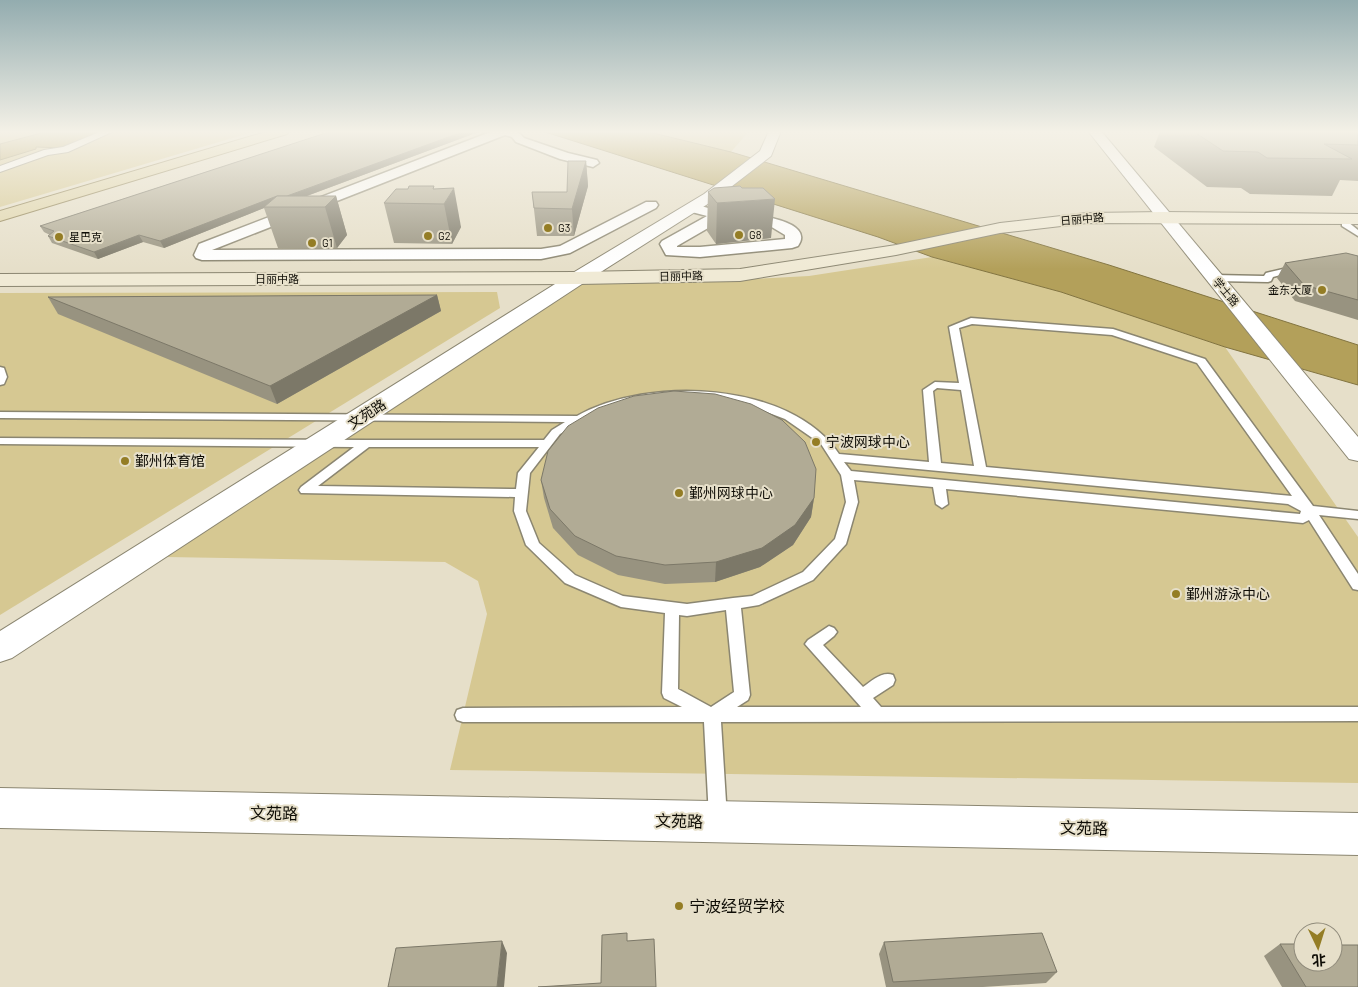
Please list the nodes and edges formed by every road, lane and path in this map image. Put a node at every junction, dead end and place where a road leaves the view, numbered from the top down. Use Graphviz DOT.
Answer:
graph roads {
  1 [pos="114,177"];
  2 [pos="130,177"];
  3 [pos="384,177"];
  4 [pos="736,177"];
  5 [pos="1129,177"];
  6 [pos="651,205"];
  7 [pos="693,208"];
  8 [pos="0,211"];
  9 [pos="720,215"];
  10 [pos="0,216"];
  11 [pos="1160,218"];
  12 [pos="1355,224"];
  13 [pos="1306,266"];
  14 [pos="578,278"];
  15 [pos="1215,278"];
  16 [pos="0,280"];
  17 [pos="0,370"];
  18 [pos="0,382"];
  19 [pos="965,387"];
  20 [pos="0,415"];
  21 [pos="361,418"];
  22 [pos="579,419"];
  23 [pos="0,441"];
  24 [pos="548,443"];
  25 [pos="366,444"];
  26 [pos="318,445"];
  27 [pos="1358,453"];
  28 [pos="835,457"];
  29 [pos="935,466"];
  30 [pos="981,471"];
  31 [pos="847,475"];
  32 [pos="939,484"];
  33 [pos="522,493"];
  34 [pos="942,504"];
  35 [pos="1309,510"];
  36 [pos="1358,515"];
  37 [pos="1358,586"];
  38 [pos="733,604"];
  39 [pos="672,608"];
  40 [pos="829,632"];
  41 [pos="0,648"];
  42 [pos="886,680"];
  43 [pos="861,697"];
  44 [pos="1358,714"];
  45 [pos="463,715"];
  46 [pos="878,715"];
  47 [pos="712,716"];
  48 [pos="0,808"];
  49 [pos="718,822"];
  50 [pos="1358,834"];
  1 -- 8 [label="main road"];
  2 -- 10 [label="main road"];
  3 -- 6 [label="street"];
  4 -- 7 [label="street, 文苑路"];
  5 -- 11 [label="street, 学士路"];
  7 -- 9 [label="street"];
  7 -- 14 [label="street, 文苑路"];
  9 -- 9 [label="street"];
  11 -- 12 [label="main road, 日丽中路"];
  11 -- 14 [label="main road, 日丽中路"];
  11 -- 15 [label="street, 学士路"];
  13 -- 15 [label="lane"];
  14 -- 16 [label="main road, 日丽中路"];
  14 -- 21 [label="street, 文苑路"];
  15 -- 27 [label="street, 学士路"];
  17 -- 18 [label="lane"];
  19 -- 29 [label="lane"];
  19 -- 30 [label="lane"];
  19 -- 35 [label="lane"];
  20 -- 21 [label="lane"];
  21 -- 22 [label="lane"];
  21 -- 26 [label="street, 文苑路"];
  22 -- 24 [label="lane"];
  22 -- 28 [label="lane"];
  23 -- 26 [label="lane"];
  24 -- 25 [label="lane"];
  24 -- 33 [label="lane"];
  25 -- 26 [label="lane"];
  25 -- 33 [label="lane"];
  26 -- 41 [label="street, 文苑路"];
  28 -- 29 [label="lane"];
  28 -- 31 [label="lane"];
  29 -- 30 [label="lane"];
  30 -- 35 [label="lane"];
  31 -- 32 [label="lane"];
  31 -- 38 [label="lane"];
  32 -- 34 [label="lane"];
  32 -- 35 [label="lane"];
  33 -- 39 [label="lane"];
  35 -- 36 [label="lane"];
  35 -- 37 [label="lane"];
  38 -- 39 [label="lane"];
  38 -- 47 [label="lane"];
  39 -- 47 [label="lane"];
  40 -- 43 [label="lane"];
  42 -- 43 [label="lane"];
  43 -- 46 [label="lane"];
  44 -- 46 [label="lane"];
  45 -- 47 [label="lane"];
  46 -- 47 [label="lane"];
  47 -- 49 [label="lane"];
  48 -- 49 [label="street, 文苑路"];
  49 -- 50 [label="street, 文苑路"];
}
